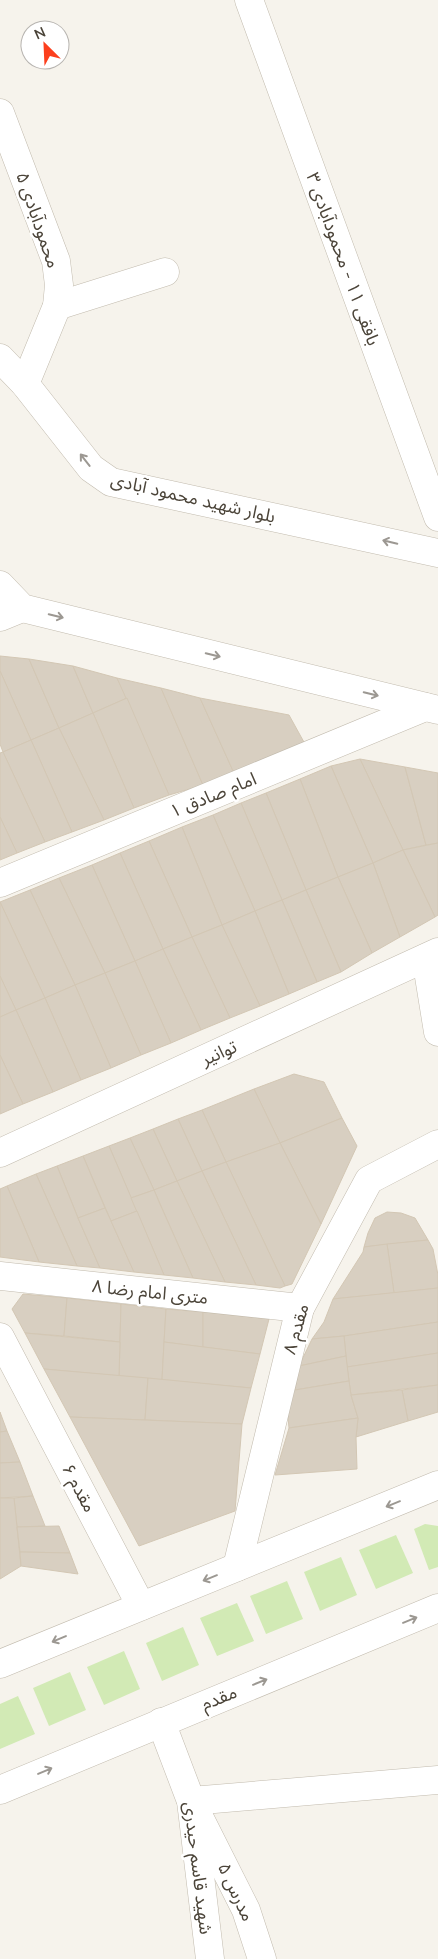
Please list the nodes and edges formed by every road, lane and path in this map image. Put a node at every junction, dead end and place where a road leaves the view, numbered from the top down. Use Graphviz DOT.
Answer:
graph roads {
  1 [pos="249,0"];
  2 [pos="0,113"];
  3 [pos="166,272"];
  4 [pos="57,306"];
  5 [pos="0,358"];
  6 [pos="25,384"];
  7 [pos="438,517"];
  8 [pos="438,553"];
  9 [pos="0,585"];
  10 [pos="11,612"];
  11 [pos="432,709"];
  12 [pos="0,883"];
  13 [pos="432,955"];
  14 [pos="438,1032"];
  15 [pos="438,1144"];
  16 [pos="0,1153"];
  17 [pos="0,1276"];
  18 [pos="300,1308"];
  19 [pos="0,1337"];
  20 [pos="438,1485"];
  21 [pos="237,1567"];
  22 [pos="141,1606"];
  23 [pos="438,1608"];
  24 [pos="0,1664"];
  25 [pos="161,1722"];
  26 [pos="438,1780"];
  27 [pos="0,1790"];
  28 [pos="191,1801"];
  29 [pos="210,1959"];
  30 [pos="262,1959"];
  1 -- 7 [label="street, بافقی ۱۱ - محمودآبادی ۳"];
  2 -- 4 [label="street, محمودآبادی ۵"];
  3 -- 4 [label="street"];
  4 -- 6 [label="street, محمودآبادی ۵"];
  5 -- 6 [label="street, بلوار شهید محمود آبادی"];
  8 -- 6 [label="street, بلوار شهید محمود آبادی, one-way"];
  9 -- 10 [label="street"];
  10 -- 11 [label="street, one-way"];
  11 -- 12 [label="street, امام صادق ۱"];
  13 -- 14 [label="street"];
  13 -- 16 [label="street, توانیر"];
  15 -- 18 [label="street, مقدم ۸"];
  17 -- 18 [label="street, ۸ متری امام رضا"];
  18 -- 21 [label="street, مقدم ۸"];
  19 -- 22 [label="street, مقدم ۶"];
  20 -- 21 [label="street, one-way"];
  21 -- 22 [label="street, one-way"];
  22 -- 24 [label="street, one-way"];
  25 -- 23 [label="street, مقدم, one-way"];
  27 -- 25 [label="street, مقدم, one-way"];
  25 -- 28 [label="street, شهید قاسم حیدری"];
  26 -- 28 [label="street"];
  28 -- 29 [label="street, شهید قاسم حیدری"];
  28 -- 30 [label="street, مدرس ۵"];
}
